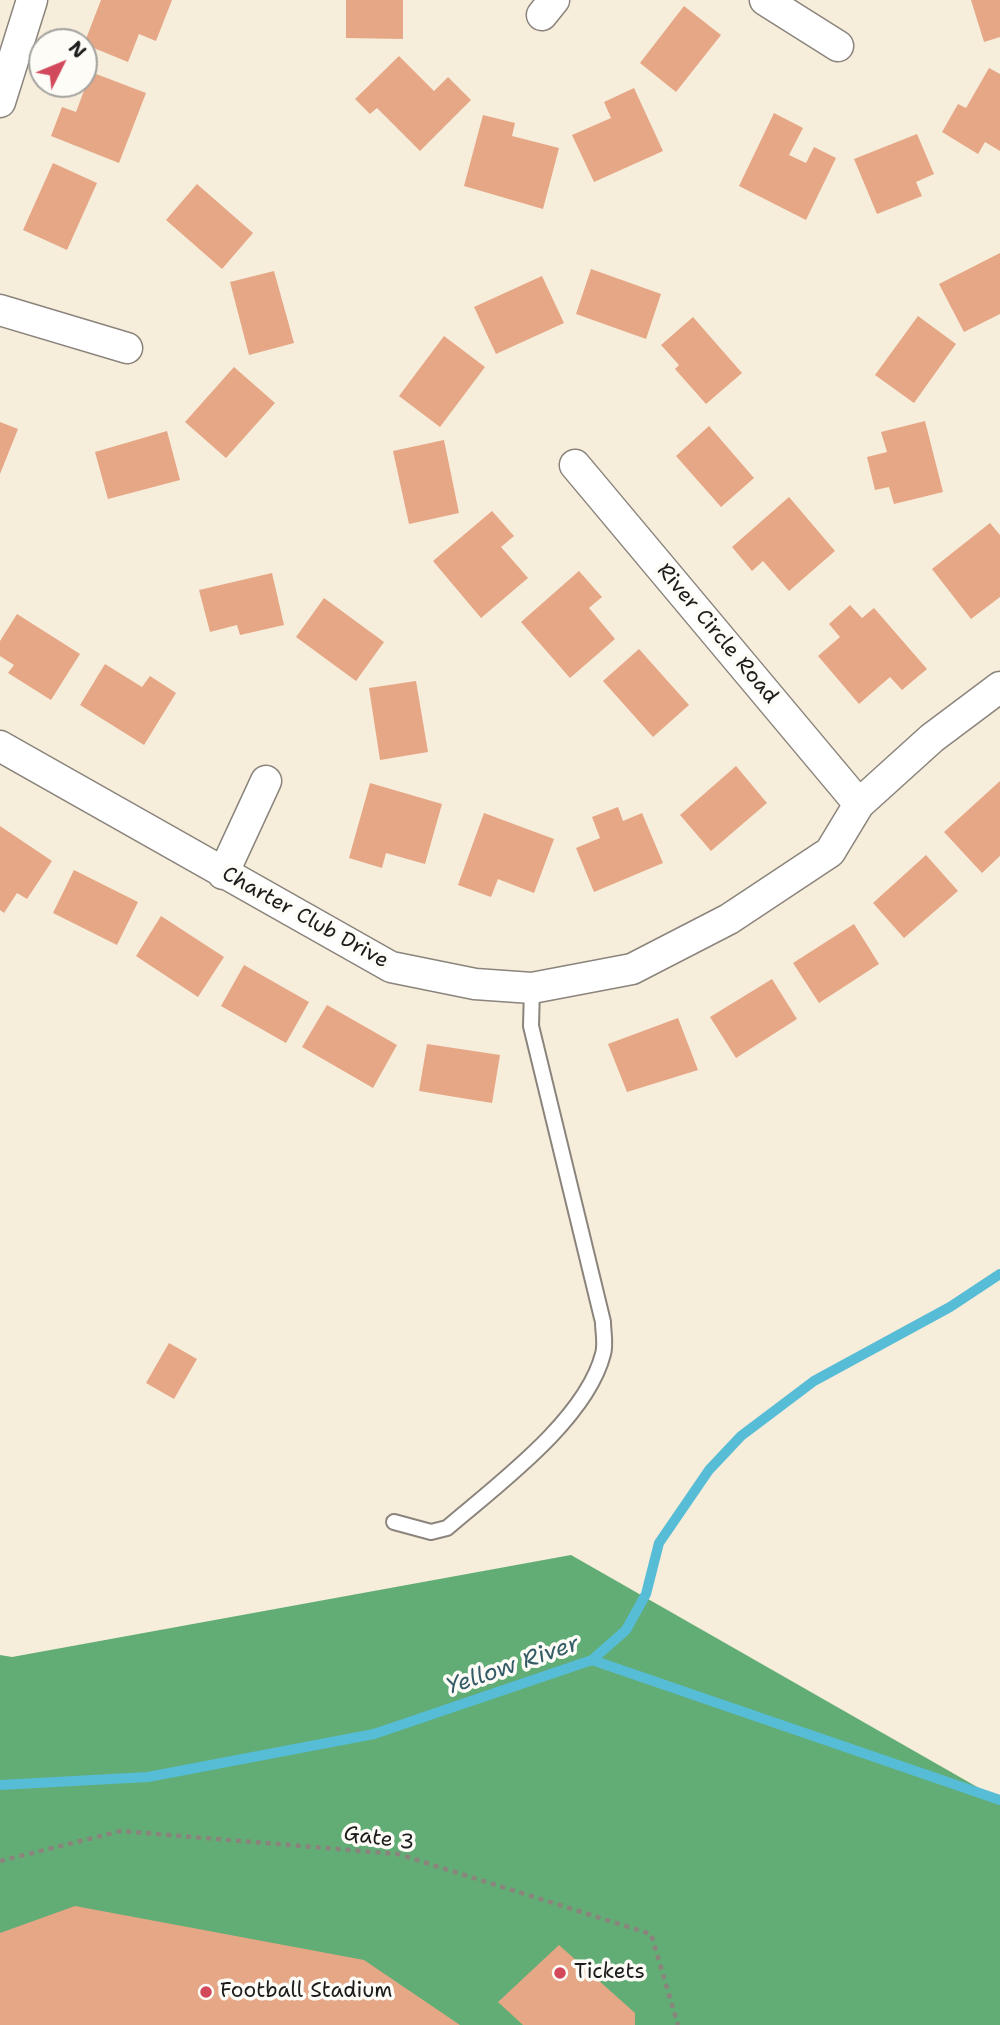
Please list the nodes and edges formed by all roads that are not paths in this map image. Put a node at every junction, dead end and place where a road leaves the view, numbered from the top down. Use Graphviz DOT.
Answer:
graph roads {
  1 [pos="32,0"];
  2 [pos="765,0"];
  3 [pos="838,46"];
  4 [pos="0,102"];
  5 [pos="0,310"];
  6 [pos="127,348"];
  7 [pos="575,465"];
  8 [pos="1000,687"];
  9 [pos="0,746"];
  10 [pos="266,781"];
  11 [pos="859,804"];
  12 [pos="223,874"];
  13 [pos="532,988"];
  14 [pos="394,1522"];
  1 -- 4 [label="street"];
  2 -- 3 [label="street"];
  5 -- 6 [label="street"];
  7 -- 11 [label="street, River Circle Road"];
  8 -- 11 [label="street, Charter Club Drive"];
  9 -- 12 [label="street, Charter Club Drive"];
  10 -- 12 [label="street"];
  11 -- 13 [label="street, Charter Club Drive"];
  12 -- 13 [label="street, Charter Club Drive"];
  13 -- 14 [label="lane"];
}
